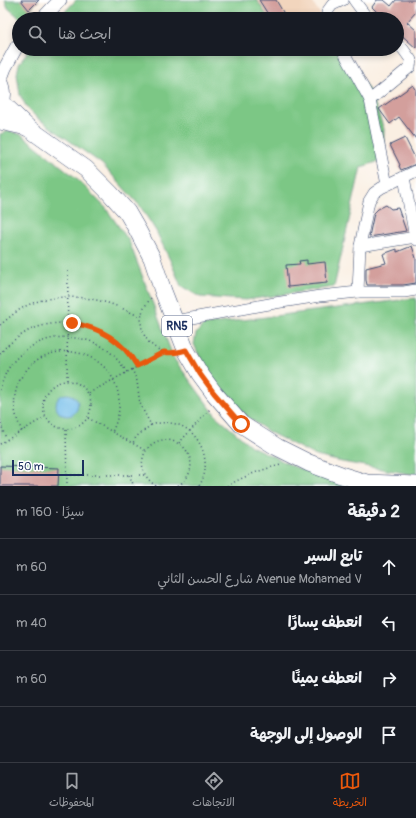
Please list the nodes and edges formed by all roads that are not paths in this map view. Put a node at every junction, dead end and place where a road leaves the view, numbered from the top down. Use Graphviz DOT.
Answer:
graph roads {
  1 [pos="60,0"];
  2 [pos="343,0"];
  3 [pos="354,0"];
  4 [pos="49,12"];
  5 [pos="327,12"];
  6 [pos="363,12"];
  7 [pos="12,49"];
  8 [pos="404,50"];
  9 [pos="12,56"];
  10 [pos="346,56"];
  11 [pos="0,58"];
  12 [pos="0,82"];
  13 [pos="370,100"];
  14 [pos="1,105"];
  15 [pos="0,121"];
  16 [pos="26,127"];
  17 [pos="416,171"];
  18 [pos="404,177"];
  19 [pos="387,185"];
  20 [pos="416,238"];
  21 [pos="360,246"];
  22 [pos="416,290"];
  23 [pos="358,292"];
  24 [pos="175,321"];
  25 [pos="370,485"];
  26 [pos="416,486"];
  1 -- 4 [label="street"];
  2 -- 5 [label="street"];
  3 -- 6 [label="street"];
  7 -- 11 [label="street"];
  8 -- 13 [label="street"];
  9 -- 12 [label="street"];
  10 -- 13 [label="street"];
  12 -- 14 [label="main road, RN5"];
  13 -- 19 [label="street"];
  14 -- 16 [label="main road, RN5"];
  15 -- 16 [label="main road, RN5"];
  16 -- 24 [label="main road, RN5"];
  17 -- 18 [label="street"];
  18 -- 19 [label="street"];
  18 -- 20 [label="street"];
  19 -- 21 [label="street"];
  20 -- 21 [label="street"];
  21 -- 23 [label="street"];
  22 -- 23 [label="street"];
  23 -- 24 [label="street"];
  24 -- 25 [label="main road, RN5"];
  25 -- 26 [label="main road, RN5"];
}
